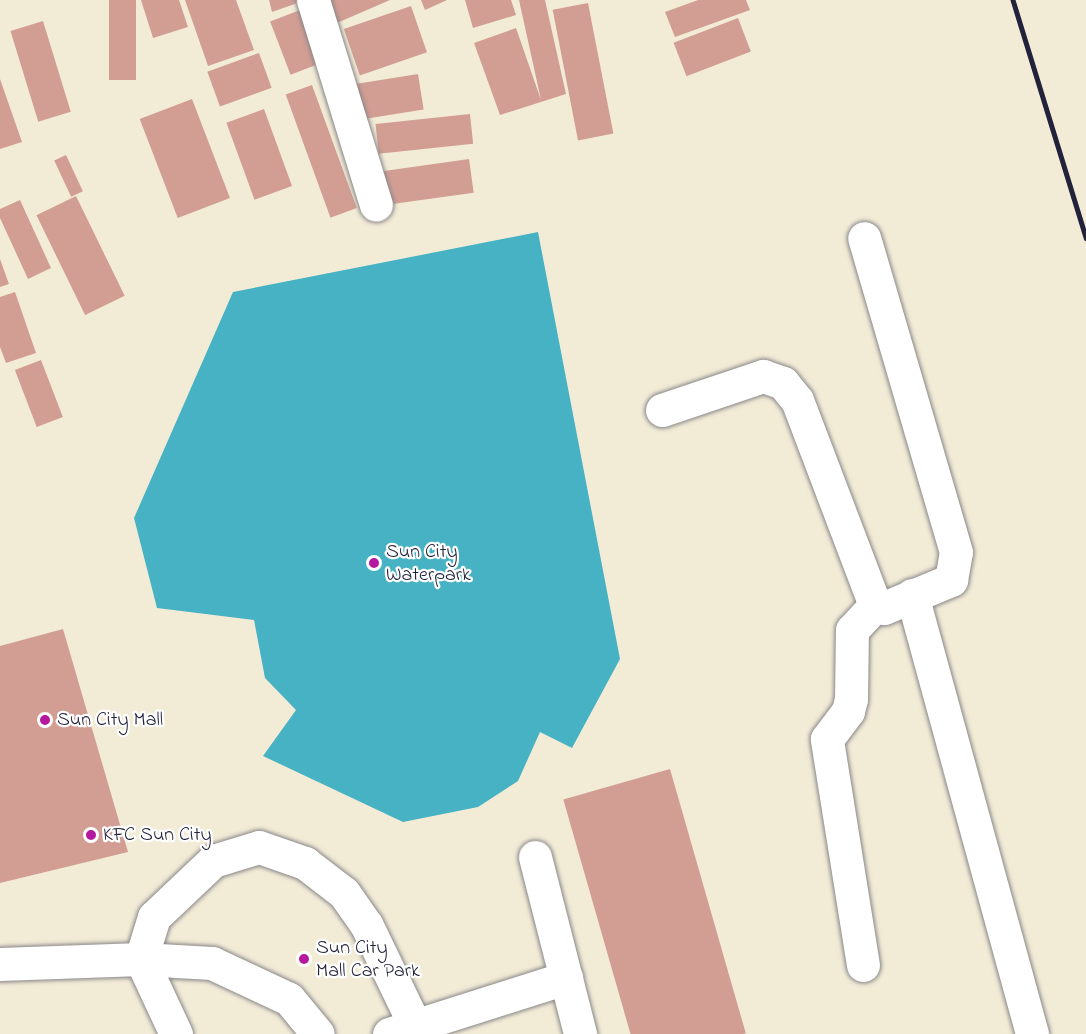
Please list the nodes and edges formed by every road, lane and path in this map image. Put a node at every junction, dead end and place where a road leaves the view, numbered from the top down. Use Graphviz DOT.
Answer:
graph roads {
  1 [pos="313,0"];
  2 [pos="376,205"];
  3 [pos="864,238"];
  4 [pos="662,410"];
  5 [pos="912,595"];
  6 [pos="875,605"];
  7 [pos="535,857"];
  8 [pos="141,959"];
  9 [pos="0,964"];
  10 [pos="863,965"];
  11 [pos="566,978"];
  12 [pos="408,1031"];
  13 [pos="176,1034"];
  14 [pos="318,1034"];
  15 [pos="580,1034"];
  16 [pos="1032,1034"];
  1 -- 2 [label="street"];
  3 -- 5 [label="street"];
  4 -- 6 [label="street"];
  5 -- 6 [label="street"];
  5 -- 16 [label="street"];
  6 -- 10 [label="street"];
  7 -- 11 [label="street"];
  8 -- 9 [label="street"];
  8 -- 12 [label="street"];
  8 -- 13 [label="street"];
  8 -- 14 [label="street"];
  11 -- 12 [label="street"];
  11 -- 15 [label="street"];
}
